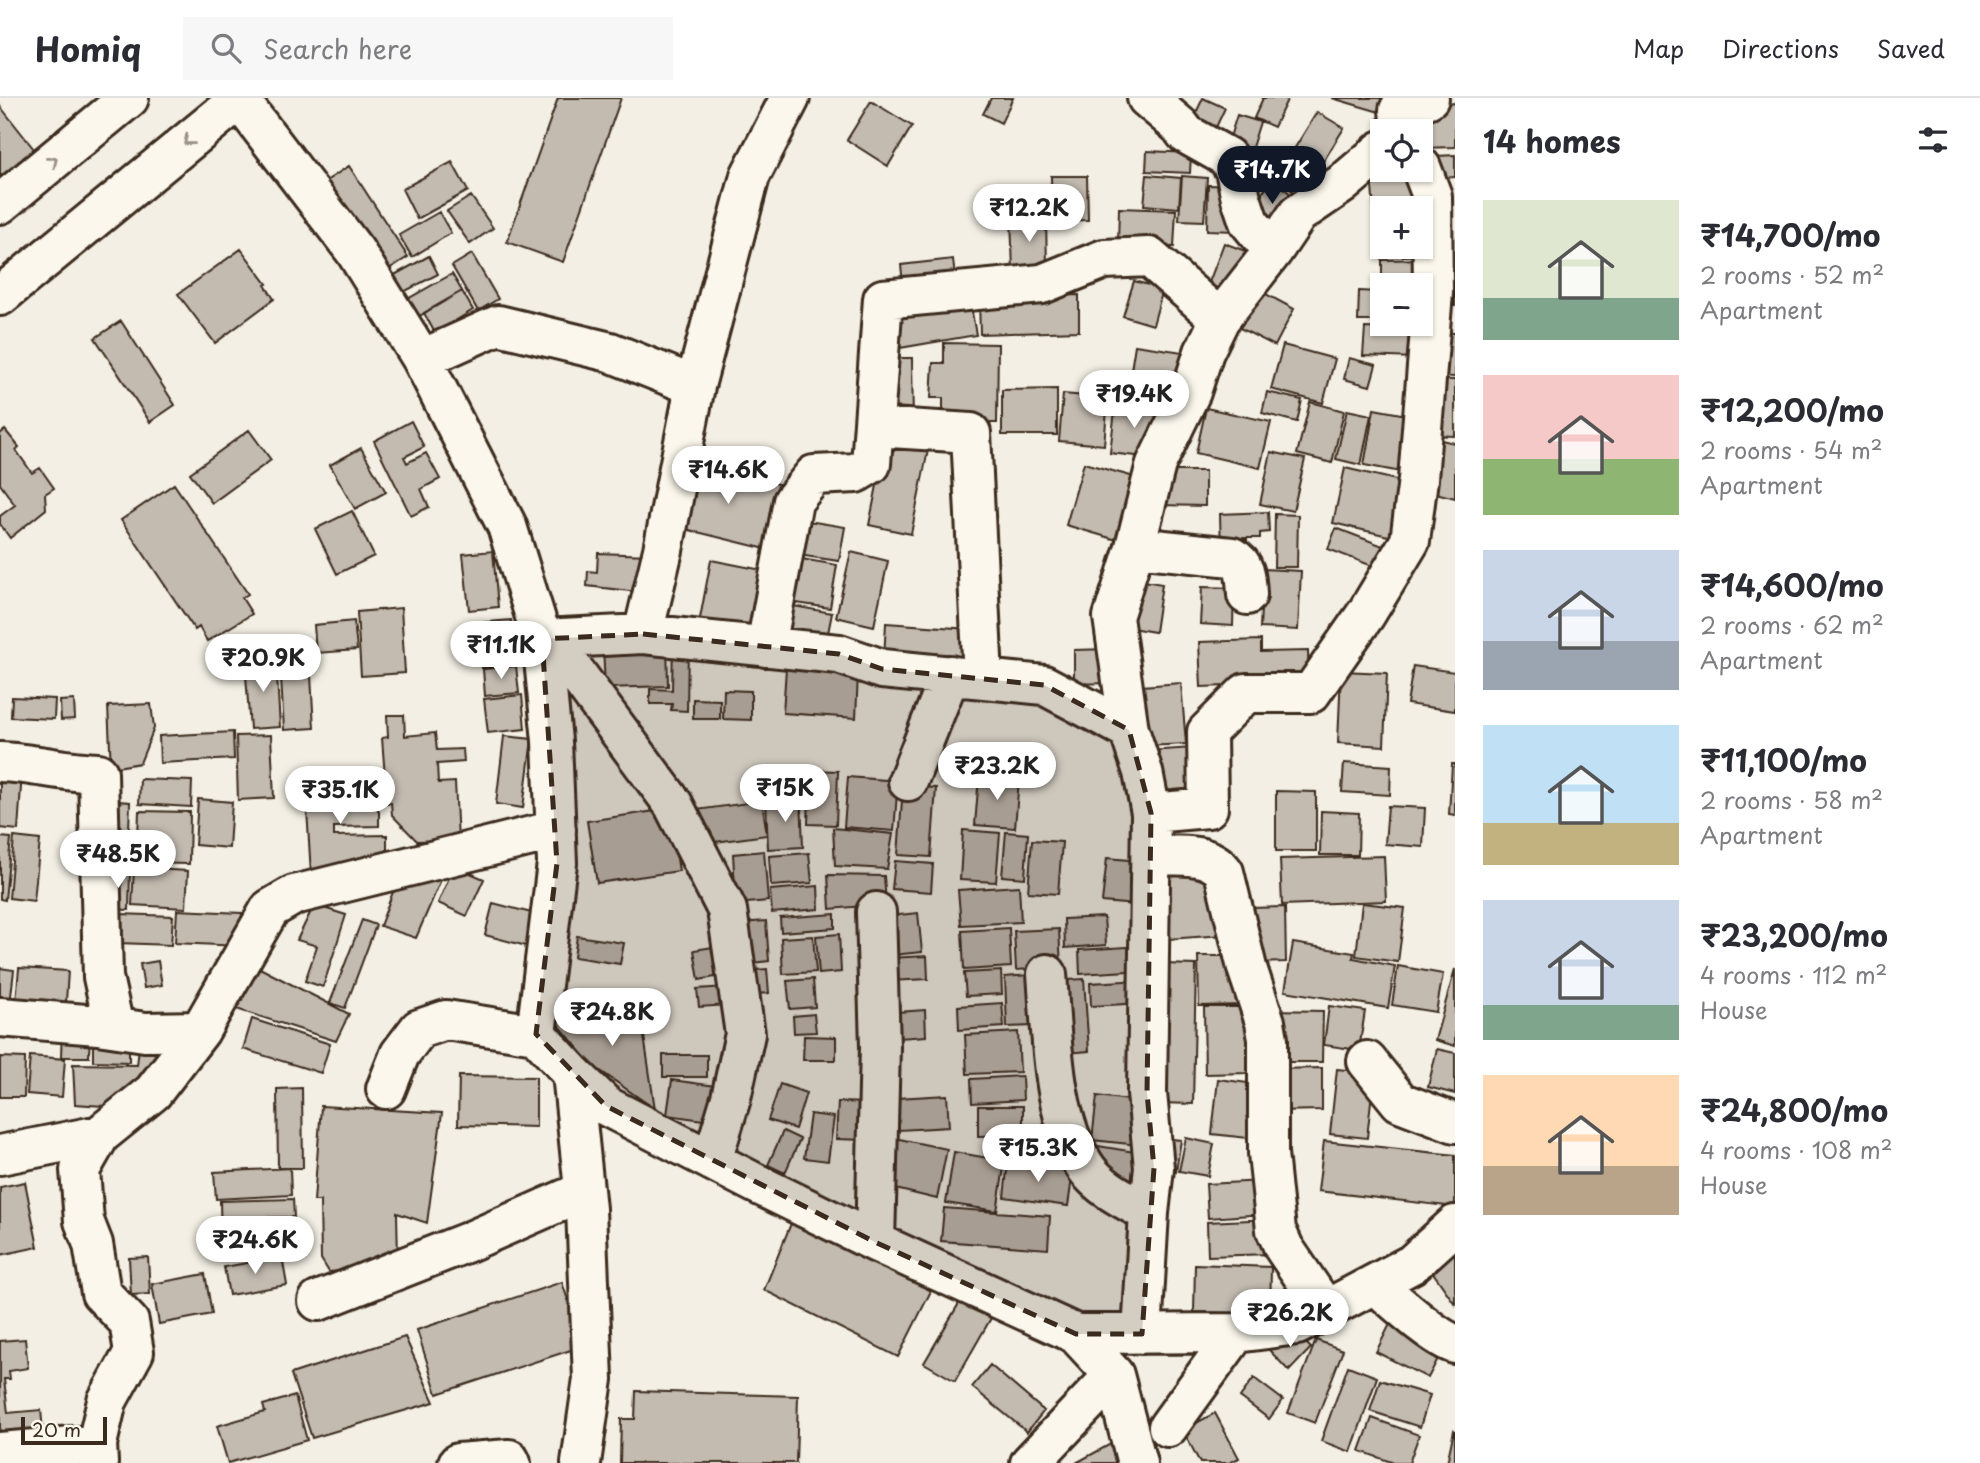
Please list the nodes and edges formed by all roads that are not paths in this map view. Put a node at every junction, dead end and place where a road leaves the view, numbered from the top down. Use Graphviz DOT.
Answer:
graph roads {
  1 [pos="129,98"];
  2 [pos="239,98"];
  3 [pos="790,98"];
  4 [pos="1147,98"];
  5 [pos="1370,160"];
  6 [pos="1427,182"];
  7 [pos="0,204"];
  8 [pos="1273,251"];
  9 [pos="0,296"];
  10 [pos="1220,318"];
  11 [pos="422,359"];
  12 [pos="695,386"];
  13 [pos="874,427"];
  14 [pos="1135,547"];
  15 [pos="1247,595"];
  16 [pos="643,634"];
  17 [pos="546,638"];
  18 [pos="766,647"];
  19 [pos="967,677"];
  20 [pos="1129,730"];
  21 [pos="0,762"];
  22 [pos="908,781"];
  23 [pos="1151,813"];
  24 [pos="556,830"];
  25 [pos="1152,855"];
  26 [pos="876,912"];
  27 [pos="1047,974"];
  28 [pos="0,1017"];
  29 [pos="114,1027"];
  30 [pos="200,1031"];
  31 [pos="536,1034"];
  32 [pos="1367,1060"];
  33 [pos="572,1073"];
  34 [pos="386,1088"];
  35 [pos="1455,1123"];
  36 [pos="100,1135"];
  37 [pos="0,1155"];
  38 [pos="712,1161"];
  39 [pos="584,1191"];
  40 [pos="1149,1213"];
  41 [pos="1455,1225"];
  42 [pos="875,1242"];
  43 [pos="1375,1284"];
  44 [pos="318,1301"];
  45 [pos="1326,1310"];
  46 [pos="1236,1333"];
  47 [pos="1076,1334"];
  48 [pos="1142,1334"];
  49 [pos="1455,1344"];
  50 [pos="1114,1375"];
  51 [pos="1168,1427"];
  52 [pos="0,1452"];
  53 [pos="98,1454"];
  54 [pos="458,1463"];
  55 [pos="511,1463"];
  56 [pos="581,1463"];
  57 [pos="1030,1463"];
  58 [pos="1137,1463"];
  7 -- 1 [label="street, one-way"];
  2 -- 9 [label="street, one-way"];
  2 -- 11 [label="street"];
  3 -- 12 [label="street"];
  4 -- 8 [label="street"];
  5 -- 8 [label="street"];
  6 -- 23 [label="street"];
  8 -- 10 [label="street"];
  10 -- 13 [label="street"];
  10 -- 14 [label="street"];
  11 -- 12 [label="street"];
  11 -- 17 [label="street"];
  12 -- 16 [label="street"];
  13 -- 18 [label="street"];
  13 -- 19 [label="street"];
  14 -- 15 [label="street"];
  14 -- 20 [label="street"];
  16 -- 17 [label="street"];
  16 -- 18 [label="street"];
  17 -- 24 [label="street"];
  17 -- 38 [label="street"];
  18 -- 19 [label="street"];
  19 -- 20 [label="street"];
  19 -- 22 [label="street"];
  20 -- 23 [label="street"];
  21 -- 29 [label="street"];
  23 -- 25 [label="street"];
  24 -- 30 [label="street"];
  24 -- 31 [label="street"];
  25 -- 40 [label="street"];
  25 -- 45 [label="street"];
  26 -- 42 [label="street"];
  27 -- 40 [label="street"];
  28 -- 29 [label="street"];
  29 -- 30 [label="street"];
  30 -- 36 [label="street"];
  31 -- 33 [label="street"];
  31 -- 34 [label="street"];
  32 -- 35 [label="street"];
  33 -- 38 [label="street"];
  33 -- 39 [label="street"];
  36 -- 37 [label="street"];
  36 -- 53 [label="street"];
  38 -- 42 [label="street"];
  39 -- 44 [label="street"];
  39 -- 56 [label="street"];
  40 -- 48 [label="street"];
  41 -- 43 [label="street"];
  42 -- 47 [label="street"];
  43 -- 45 [label="street"];
  43 -- 49 [label="street"];
  45 -- 46 [label="street"];
  46 -- 48 [label="street"];
  46 -- 51 [label="street"];
  47 -- 48 [label="street"];
  47 -- 50 [label="street"];
  50 -- 57 [label="street"];
  50 -- 58 [label="street"];
  52 -- 53 [label="street"];
  54 -- 55 [label="street"];
}
